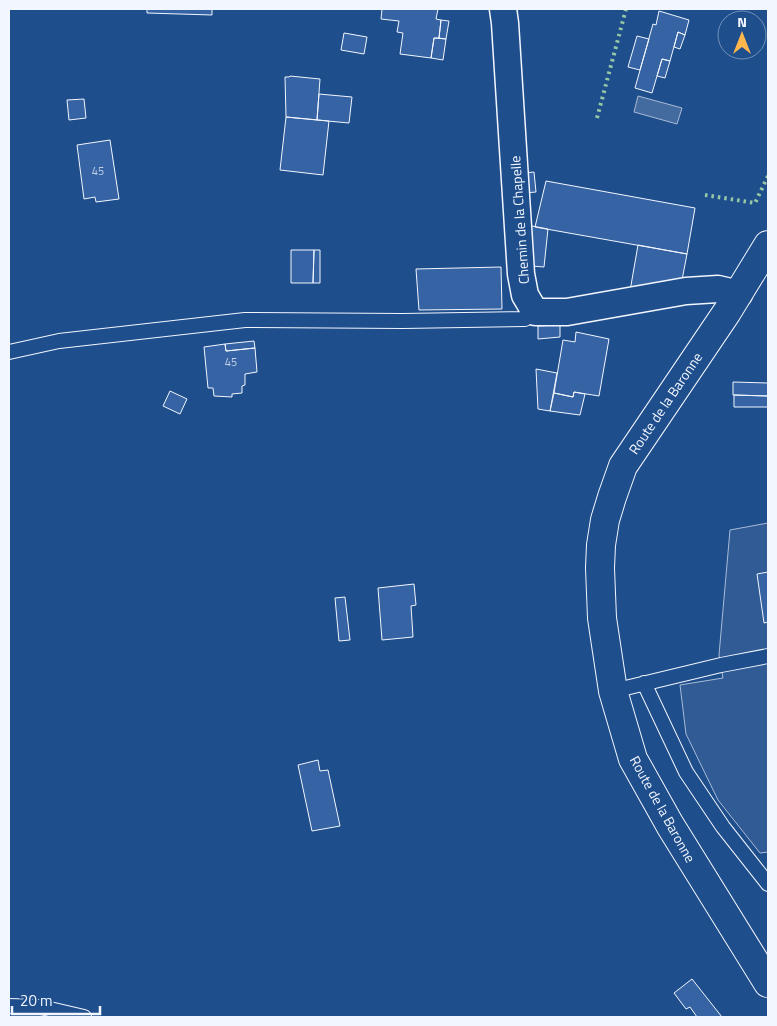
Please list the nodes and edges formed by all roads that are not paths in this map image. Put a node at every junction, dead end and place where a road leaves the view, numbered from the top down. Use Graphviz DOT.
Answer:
graph roads {
  1 [pos="503,9"];
  2 [pos="768,245"];
  3 [pos="739,294"];
  4 [pos="535,312"];
  5 [pos="9,352"];
  6 [pos="768,656"];
  7 [pos="644,684"];
  8 [pos="613,691"];
  9 [pos="768,884"];
  10 [pos="768,983"];
  11 [pos="9,1006"];
  12 [pos="84,1017"];
  1 -- 4 [label="street, Chemin de la Chapelle"];
  2 -- 3 [label="main road, Route de la Baronne"];
  3 -- 4 [label="street"];
  3 -- 8 [label="main road, Route de la Baronne"];
  4 -- 5 [label="lane"];
  6 -- 7 [label="lane"];
  7 -- 8 [label="lane"];
  7 -- 9 [label="lane"];
  8 -- 10 [label="main road, Route de la Baronne"];
  11 -- 12 [label="lane"];
}
